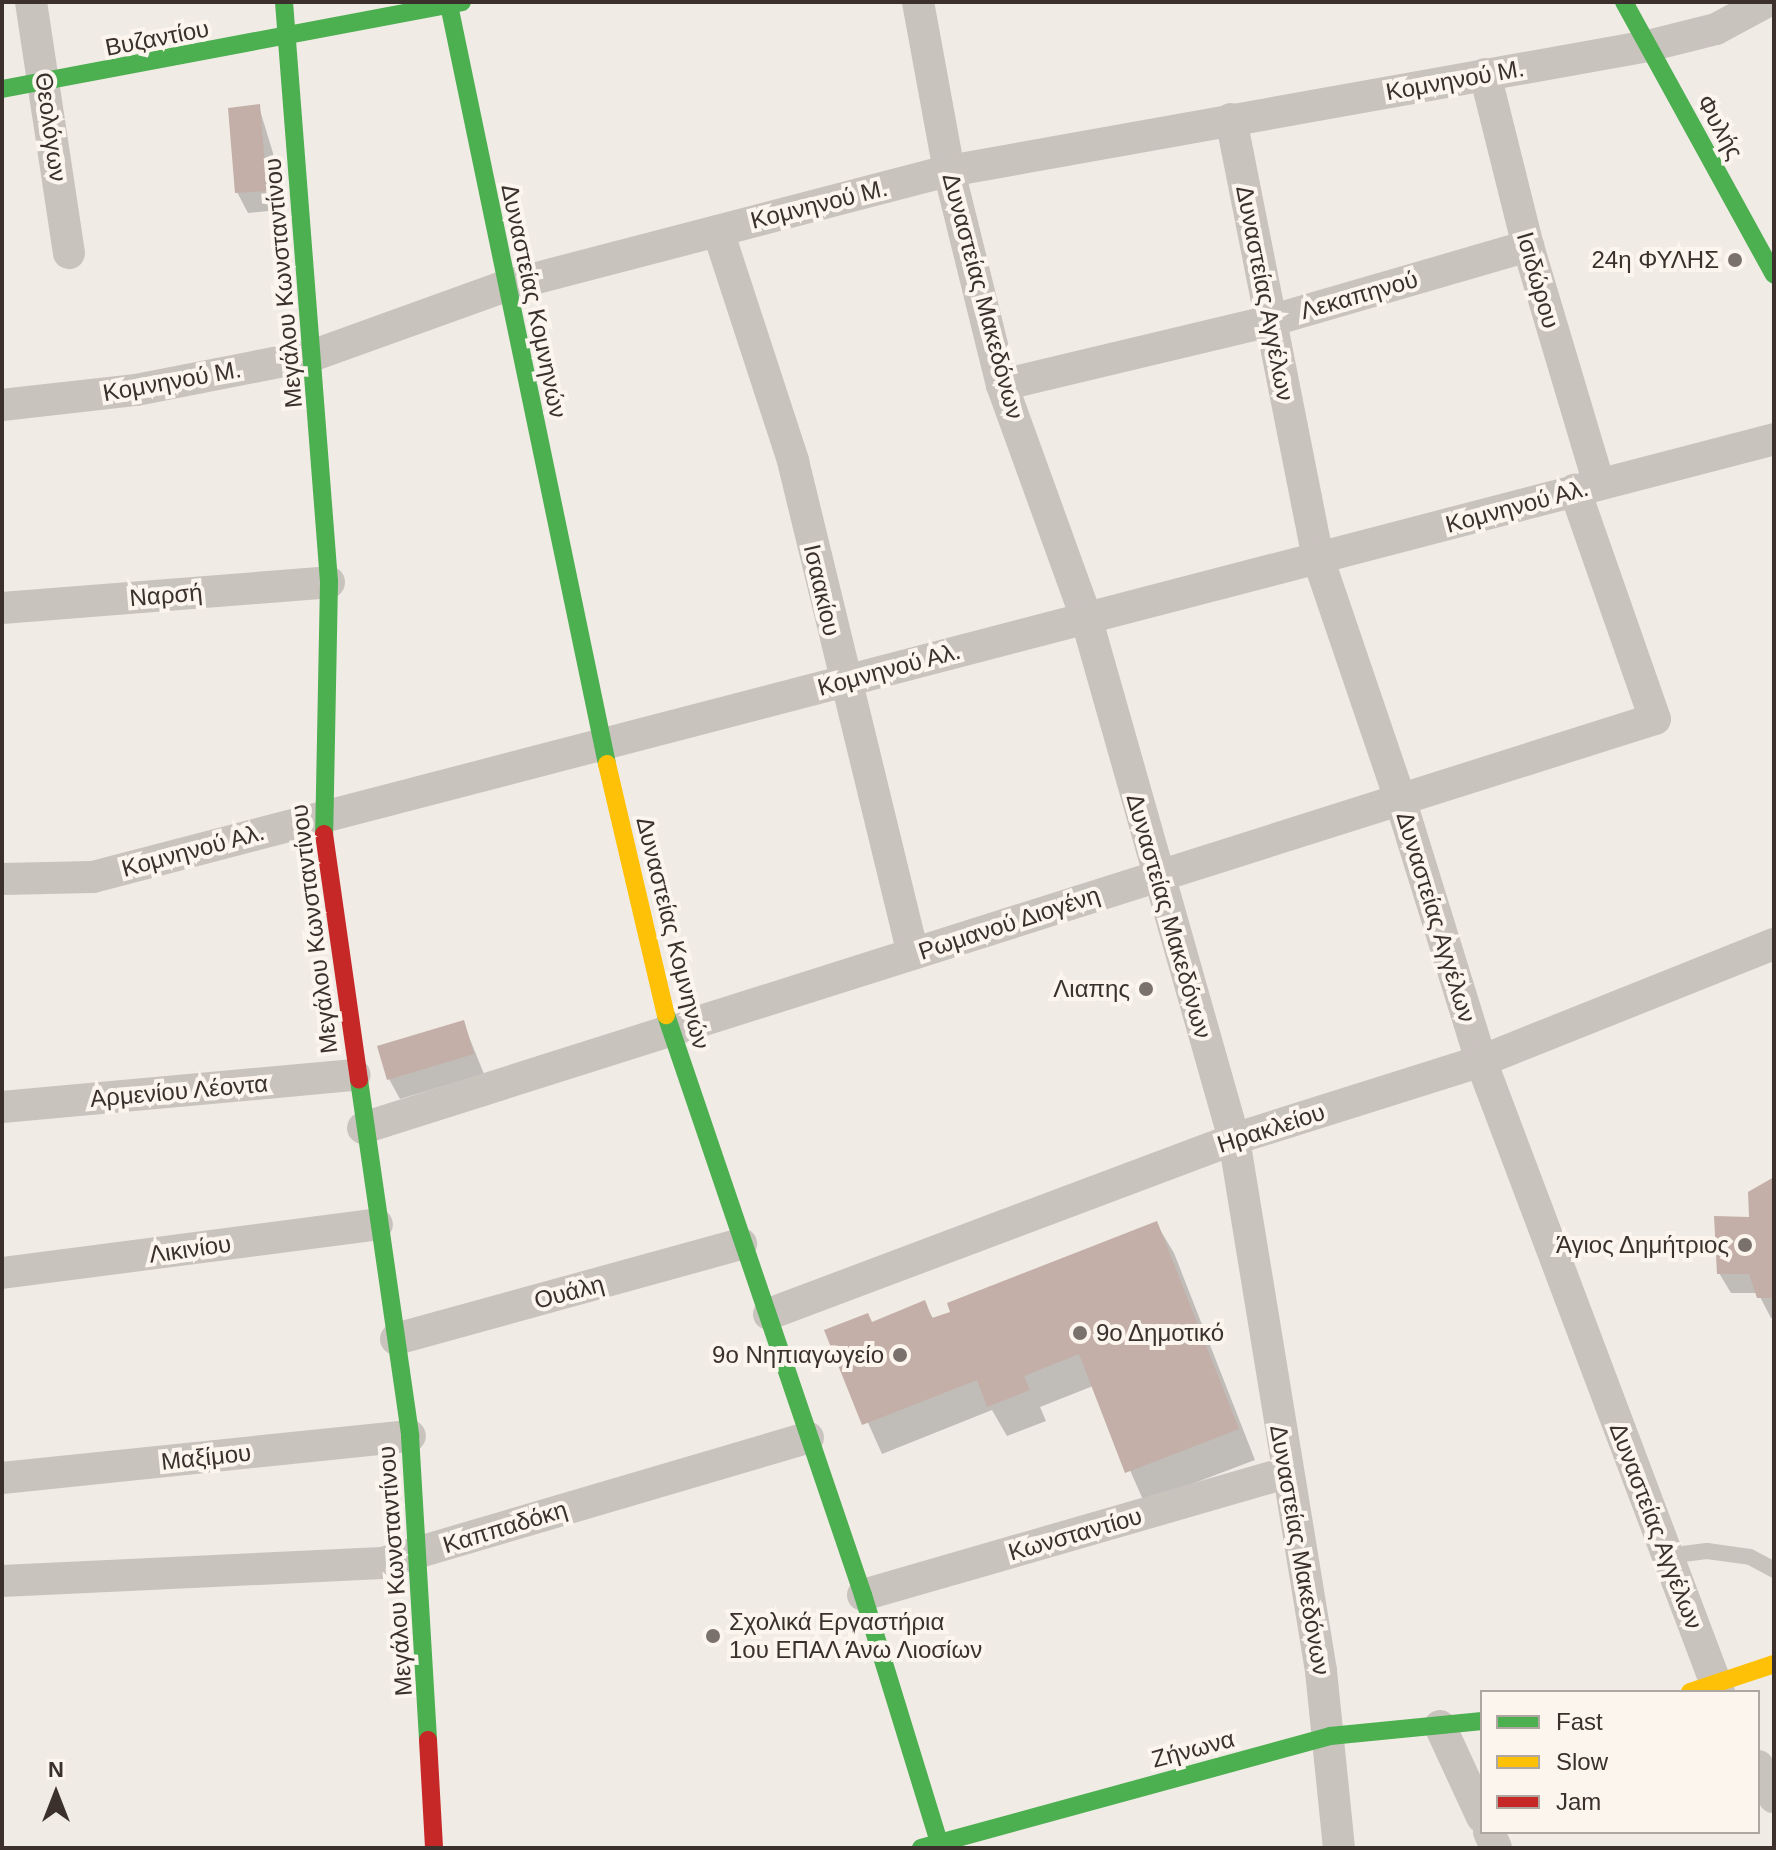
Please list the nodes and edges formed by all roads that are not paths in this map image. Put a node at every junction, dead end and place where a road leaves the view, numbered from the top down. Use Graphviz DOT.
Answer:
graph roads {
  1 [pos="31,2"];
  2 [pos="284,2"];
  3 [pos="918,2"];
  4 [pos="1624,2"];
  5 [pos="1766,2"];
  6 [pos="456,3"];
  7 [pos="285,37"];
  8 [pos="1648,46"];
  9 [pos="1485,74"];
  10 [pos="45,84"];
  11 [pos="2,89"];
  12 [pos="1231,119"];
  13 [pos="949,171"];
  14 [pos="718,231"];
  15 [pos="1528,246"];
  16 [pos="69,253"];
  17 [pos="1774,275"];
  18 [pos="506,286"];
  19 [pos="1270,321"];
  20 [pos="314,355"];
  21 [pos="1002,385"];
  22 [pos="2,405"];
  23 [pos="1774,439"];
  24 [pos="1587,487"];
  25 [pos="1318,558"];
  26 [pos="329,582"];
  27 [pos="2,608"];
  28 [pos="1086,617"];
  29 [pos="842,681"];
  30 [pos="1655,719"];
  31 [pos="602,743"];
  32 [pos="1400,799"];
  33 [pos="321,816"];
  34 [pos="1157,876"];
  35 [pos="2,879"];
  36 [pos="1774,944"];
  37 [pos="913,954"];
  38 [pos="670,1031"];
  39 [pos="1481,1061"];
  40 [pos="355,1075"];
  41 [pos="2,1107"];
  42 [pos="363,1128"];
  43 [pos="1234,1139"];
  44 [pos="377,1224"];
  45 [pos="741,1244"];
  46 [pos="2,1273"];
  47 [pos="769,1314"];
  48 [pos="396,1339"];
  49 [pos="410,1436"];
  50 [pos="808,1438"];
  51 [pos="1286,1473"];
  52 [pos="2,1478"];
  53 [pos="421,1553"];
  54 [pos="1667,1556"];
  55 [pos="1774,1570"];
  56 [pos="2,1581"];
  57 [pos="863,1595"];
  58 [pos="1774,1664"];
  59 [pos="1708,1690"];
  60 [pos="1480,1721"];
  61 [pos="1440,1726"];
  62 [pos="1330,1736"];
  63 [pos="1760,1770"];
  64 [pos="1774,1797"];
  65 [pos="1480,1813"];
  66 [pos="940,1846"];
  67 [pos="434,1848"];
  68 [pos="921,1848"];
  69 [pos="1339,1848"];
  1 -- 10 [label="street, Θεολόγων"];
  2 -- 7 [label="street, Μεγάλου Κωνσταντίνου"];
  3 -- 13 [label="street, Δυναστείας Μακεδόνων"];
  4 -- 8 [label="street, Φυλής"];
  5 -- 8 [label="street, Κομνηνού Μ."];
  6 -- 7 [label="street, Βυζαντίου"];
  6 -- 18 [label="street, Δυναστείας Κομνηνών"];
  7 -- 10 [label="street, Βυζαντίου"];
  7 -- 20 [label="street, Μεγάλου Κωνσταντίνου"];
  8 -- 9 [label="street, Κομνηνού Μ."];
  8 -- 17 [label="street, Φυλής"];
  9 -- 12 [label="street, Κομνηνού Μ."];
  9 -- 15 [label="street, Ισιδώρου"];
  10 -- 11 [label="street, Βυζαντίου"];
  10 -- 16 [label="street, Θεολόγων"];
  12 -- 13 [label="street, Κομνηνού Μ."];
  12 -- 19 [label="street, Δυναστείας Αγγέλων"];
  13 -- 14 [label="street, Κομνηνού Μ."];
  13 -- 21 [label="street, Δυναστείας Μακεδόνων"];
  14 -- 18 [label="street, Κομνηνού Μ."];
  14 -- 29 [label="street, Ισαακίου"];
  15 -- 19 [label="street, Λεκαπηνού"];
  15 -- 24 [label="street, Ισιδώρου"];
  18 -- 20 [label="street, Κομνηνού Μ."];
  18 -- 31 [label="street, Δυναστείας Κομνηνών"];
  19 -- 21 [label="street, Λεκαπηνού"];
  19 -- 25 [label="street, Δυναστείας Αγγέλων"];
  20 -- 22 [label="street, Κομνηνού Μ."];
  20 -- 26 [label="street, Μεγάλου Κωνσταντίνου"];
  21 -- 28 [label="street, Δυναστείας Μακεδόνων"];
  23 -- 24 [label="street, Κομνηνού Αλ."];
  24 -- 25 [label="street, Κομνηνού Αλ."];
  24 -- 30 [label="street, Ισιδώρου"];
  25 -- 28 [label="street, Κομνηνού Αλ."];
  25 -- 32 [label="street, Δυναστείας Αγγέλων"];
  26 -- 27 [label="street, Ναρσή"];
  26 -- 33 [label="street, Μεγάλου Κωνσταντίνου"];
  28 -- 29 [label="street, Κομνηνού Αλ."];
  28 -- 34 [label="street, Δυναστείας Μακεδόνων"];
  29 -- 31 [label="street, Κομνηνού Αλ."];
  29 -- 37 [label="street, Ισαακίου"];
  30 -- 32 [label="street, Ρωμανού Διογένη"];
  31 -- 33 [label="street, Κομνηνού Αλ."];
  31 -- 38 [label="street, Δυναστείας Κομνηνών"];
  32 -- 34 [label="street, Ρωμανού Διογένη"];
  32 -- 39 [label="street, Δυναστείας Αγγέλων"];
  33 -- 35 [label="street, Κομνηνού Αλ."];
  33 -- 40 [label="street, Μεγάλου Κωνσταντίνου"];
  34 -- 37 [label="street, Ρωμανού Διογένη"];
  34 -- 43 [label="street, Δυναστείας Μακεδόνων"];
  36 -- 39 [label="street, Ηρακλείου"];
  37 -- 38 [label="street, Ρωμανού Διογένη"];
  38 -- 42 [label="street, Ρωμανού Διογένη"];
  38 -- 45 [label="street, Δυναστείας Κομνηνών"];
  39 -- 43 [label="street, Ηρακλείου"];
  39 -- 54 [label="street, Δυναστείας Αγγέλων"];
  40 -- 41 [label="street, Αρμενίου Λέοντα"];
  40 -- 42 [label="street, Μεγάλου Κωνσταντίνου"];
  42 -- 44 [label="street, Μεγάλου Κωνσταντίνου"];
  43 -- 47 [label="street, Ηρακλείου"];
  43 -- 51 [label="street, Δυναστείας Μακεδόνων"];
  44 -- 46 [label="street, Λικινίου"];
  44 -- 48 [label="street, Μεγάλου Κωνσταντίνου"];
  45 -- 47 [label="street, Δυναστείας Κομνηνών"];
  45 -- 48 [label="street, Ουάλη"];
  47 -- 50 [label="street, Δυναστείας Κομνηνών"];
  48 -- 49 [label="street, Μεγάλου Κωνσταντίνου"];
  49 -- 52 [label="street, Μαξίμου"];
  49 -- 53 [label="street, Μεγάλου Κωνσταντίνου"];
  50 -- 53 [label="street, Καππαδόκη"];
  50 -- 57 [label="street, Δυναστείας Κομνηνών"];
  51 -- 57 [label="street, Κωνσταντίου"];
  51 -- 62 [label="street, Δυναστείας Μακεδόνων"];
  53 -- 56 [label="street, Καππαδόκη"];
  53 -- 67 [label="street, Μεγάλου Κωνσταντίνου"];
  54 -- 55 [label="lane"];
  54 -- 59 [label="street, Δυναστείας Αγγέλων"];
  57 -- 66 [label="street, Δυναστείας Κομνηνών"];
  58 -- 59 [label="street"];
  60 -- 61 [label="street, Ζήνωνα"];
  61 -- 62 [label="street, Ζήνωνα"];
  61 -- 65 [label="street"];
  62 -- 66 [label="street, Ζήνωνα"];
  62 -- 69 [label="street, Δυναστείας Μακεδόνων"];
  63 -- 64 [label="street"];
  66 -- 68 [label="street, Ζήνωνα"];
}
